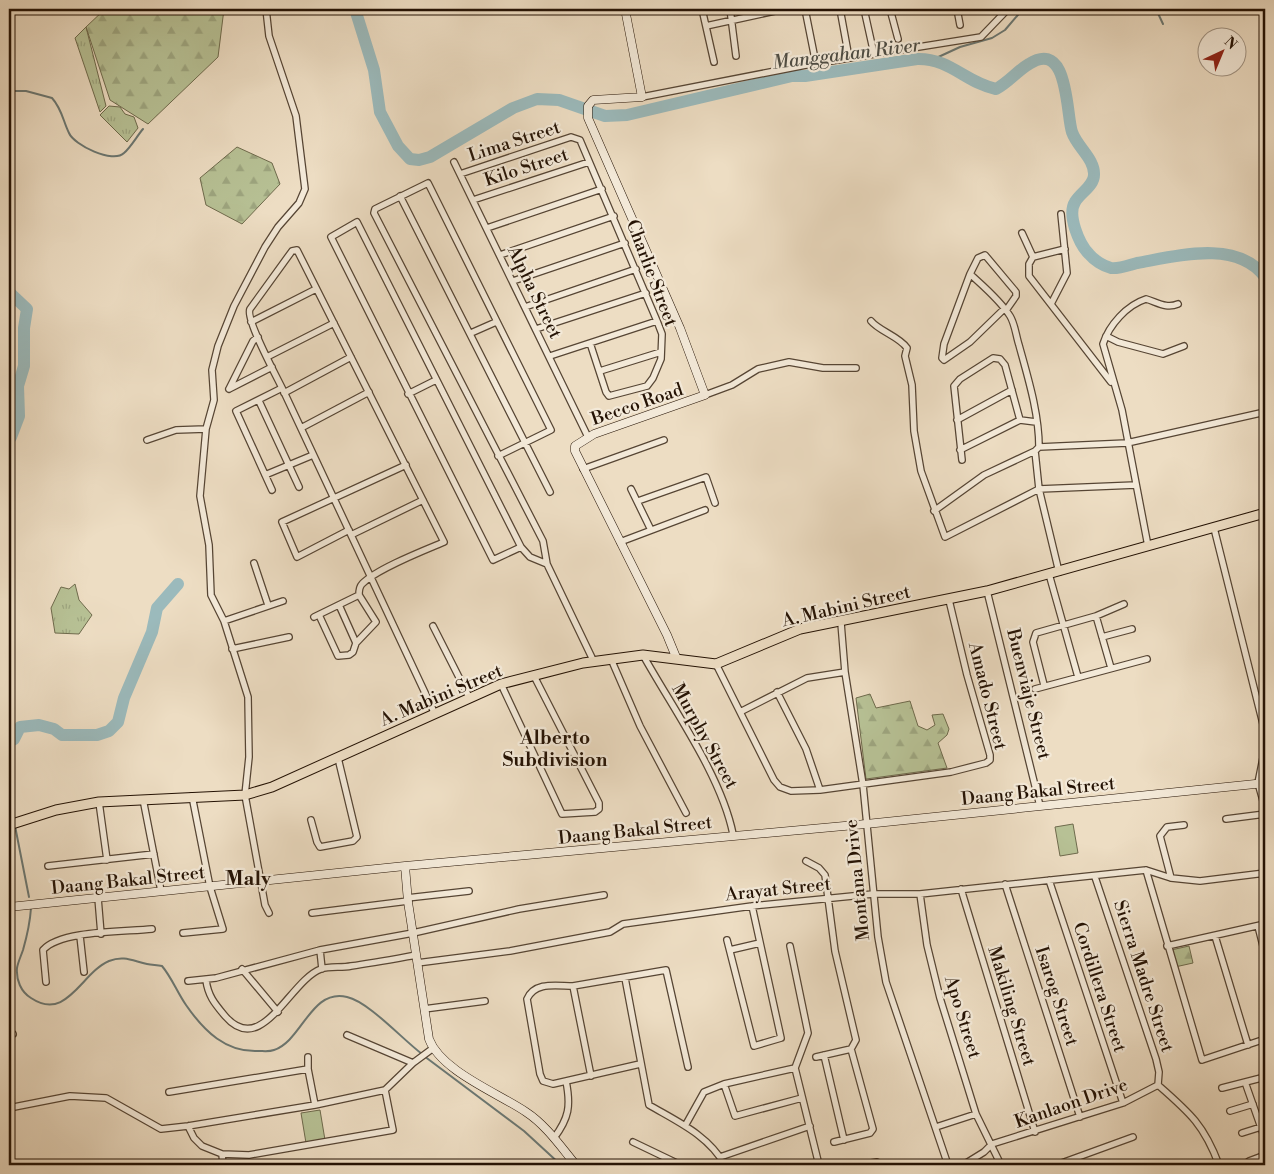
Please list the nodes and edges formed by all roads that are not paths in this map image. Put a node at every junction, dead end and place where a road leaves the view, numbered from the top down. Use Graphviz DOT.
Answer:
graph roads {
  1 [pos="266,9"];
  2 [pos="626,9"];
  3 [pos="702,9"];
  4 [pos="730,9"];
  5 [pos="784,9"];
  6 [pos="805,9"];
  7 [pos="840,9"];
  8 [pos="864,9"];
  9 [pos="890,9"];
  10 [pos="957,9"];
  11 [pos="1008,9"];
  12 [pos="758,12"];
  13 [pos="731,20"];
  14 [pos="960,25"];
  15 [pos="706,26"];
  16 [pos="898,39"];
  17 [pos="874,54"];
  18 [pos="736,56"];
  19 [pos="849,58"];
  20 [pos="714,62"];
  21 [pos="816,64"];
  22 [pos="642,97"];
  23 [pos="577,137"];
  24 [pos="454,162"];
  25 [pos="589,162"];
  26 [pos="460,174"];
  27 [pos="602,189"];
  28 [pos="400,196"];
  29 [pos="473,200"];
  30 [pos="1062,214"];
  31 [pos="614,216"];
  32 [pos="487,228"];
  33 [pos="1022,233"];
  34 [pos="625,243"];
  35 [pos="1065,249"];
  36 [pos="500,255"];
  37 [pos="1033,257"];
  38 [pos="636,269"];
  39 [pos="970,274"];
  40 [pos="513,281"];
  41 [pos="316,289"];
  42 [pos="646,292"];
  43 [pos="1051,304"];
  44 [pos="1178,304"];
  45 [pos="525,307"];
  46 [pos="1004,309"];
  47 [pos="658,321"];
  48 [pos="871,321"];
  49 [pos="251,322"];
  50 [pos="496,322"];
  51 [pos="334,324"];
  52 [pos="536,329"];
  53 [pos="471,333"];
  54 [pos="1106,336"];
  55 [pos="258,337"];
  56 [pos="590,343"];
  57 [pos="1184,346"];
  58 [pos="661,352"];
  59 [pos="550,356"];
  60 [pos="267,357"];
  61 [pos="351,357"];
  62 [pos="272,367"];
  63 [pos="856,368"];
  64 [pos="600,371"];
  65 [pos="436,380"];
  66 [pos="1114,385"];
  67 [pos="1012,390"];
  68 [pos="283,391"];
  69 [pos="370,392"];
  70 [pos="408,394"];
  71 [pos="705,396"];
  72 [pos="259,400"];
  73 [pos="1265,412"];
  74 [pos="957,420"];
  75 [pos="1020,420"];
  76 [pos="1036,422"];
  77 [pos="206,428"];
  78 [pos="301,428"];
  79 [pos="588,437"];
  80 [pos="147,440"];
  81 [pos="664,440"];
  82 [pos="525,442"];
  83 [pos="1127,443"];
  84 [pos="1037,449"];
  85 [pos="960,450"];
  86 [pos="313,455"];
  87 [pos="498,456"];
  88 [pos="962,460"];
  89 [pos="406,465"];
  90 [pos="290,466"];
  91 [pos="583,469"];
  92 [pos="265,475"];
  93 [pos="1136,485"];
  94 [pos="299,487"];
  95 [pos="631,489"];
  96 [pos="1039,489"];
  97 [pos="272,490"];
  98 [pos="550,492"];
  99 [pos="334,499"];
  100 [pos="423,500"];
  101 [pos="638,501"];
  102 [pos="715,503"];
  103 [pos="705,510"];
  104 [pos="934,511"];
  105 [pos="1265,513"];
  106 [pos="1214,528"];
  107 [pos="652,530"];
  108 [pos="350,532"];
  109 [pos="620,542"];
  110 [pos="1148,546"];
  111 [pos="521,547"];
  112 [pos="254,563"];
  113 [pos="547,564"];
  114 [pos="1059,572"];
  115 [pos="1050,574"];
  116 [pos="371,578"];
  117 [pos="987,591"];
  118 [pos="359,595"];
  119 [pos="949,600"];
  120 [pos="284,601"];
  121 [pos="1124,604"];
  122 [pos="268,605"];
  123 [pos="339,605"];
  124 [pos="1096,616"];
  125 [pos="224,622"];
  126 [pos="841,623"];
  127 [pos="1064,625"];
  128 [pos="433,626"];
  129 [pos="1132,629"];
  130 [pos="289,636"];
  131 [pos="1102,637"];
  132 [pos="356,643"];
  133 [pos="232,650"];
  134 [pos="643,655"];
  135 [pos="676,657"];
  136 [pos="611,659"];
  137 [pos="1147,659"];
  138 [pos="594,662"];
  139 [pos="716,664"];
  140 [pos="1111,668"];
  141 [pos="845,672"];
  142 [pos="534,676"];
  143 [pos="1078,677"];
  144 [pos="500,684"];
  145 [pos="1044,685"];
  146 [pos="1035,689"];
  147 [pos="777,692"];
  148 [pos="469,697"];
  149 [pos="434,712"];
  150 [pos="740,712"];
  151 [pos="1265,732"];
  152 [pos="1265,748"];
  153 [pos="338,758"];
  154 [pos="1262,783"];
  155 [pos="863,785"];
  156 [pos="820,790"];
  157 [pos="245,795"];
  158 [pos="192,796"];
  159 [pos="143,799"];
  160 [pos="99,802"];
  161 [pos="1040,806"];
  162 [pos="1265,808"];
  163 [pos="686,813"];
  164 [pos="1265,814"];
  165 [pos="1226,819"];
  166 [pos="312,820"];
  167 [pos="866,824"];
  168 [pos="9,825"];
  169 [pos="1184,825"];
  170 [pos="733,834"];
  171 [pos="154,854"];
  172 [pos="107,860"];
  173 [pos="806,861"];
  174 [pos="48,866"];
  175 [pos="405,866"];
  176 [pos="1146,870"];
  177 [pos="1265,873"];
  178 [pos="1095,877"];
  179 [pos="1171,878"];
  180 [pos="1049,880"];
  181 [pos="261,881"];
  182 [pos="1005,884"];
  183 [pos="210,886"];
  184 [pos="961,889"];
  185 [pos="161,891"];
  186 [pos="469,891"];
  187 [pos="873,894"];
  188 [pos="920,894"];
  189 [pos="604,895"];
  190 [pos="98,898"];
  191 [pos="827,899"];
  192 [pos="407,900"];
  193 [pos="752,906"];
  194 [pos="9,907"];
  195 [pos="269,913"];
  196 [pos="312,913"];
  197 [pos="1265,924"];
  198 [pos="1258,926"];
  199 [pos="152,929"];
  200 [pos="413,933"];
  201 [pos="101,934"];
  202 [pos="183,934"];
  203 [pos="80,936"];
  204 [pos="1215,936"];
  205 [pos="728,940"];
  206 [pos="760,943"];
  207 [pos="790,946"];
  208 [pos="1167,946"];
  209 [pos="320,950"];
  210 [pos="730,950"];
  211 [pos="1265,954"];
  212 [pos="416,959"];
  213 [pos="322,969"];
  214 [pos="242,970"];
  215 [pos="84,972"];
  216 [pos="625,978"];
  217 [pos="206,980"];
  218 [pos="188,981"];
  219 [pos="46,982"];
  220 [pos="573,986"];
  221 [pos="484,1001"];
  222 [pos="424,1009"];
  223 [pos="278,1012"];
  224 [pos="347,1035"];
  225 [pos="1265,1039"];
  226 [pos="1248,1045"];
  227 [pos="432,1049"];
  228 [pos="851,1049"];
  229 [pos="824,1056"];
  230 [pos="308,1057"];
  231 [pos="816,1057"];
  232 [pos="413,1062"];
  233 [pos="640,1064"];
  234 [pos="688,1066"];
  235 [pos="795,1068"];
  236 [pos="308,1069"];
  237 [pos="591,1076"];
  238 [pos="1265,1077"];
  239 [pos="566,1082"];
  240 [pos="1245,1082"];
  241 [pos="724,1084"];
  242 [pos="1158,1085"];
  243 [pos="1222,1088"];
  244 [pos="385,1090"];
  245 [pos="169,1092"];
  246 [pos="802,1098"];
  247 [pos="1123,1103"];
  248 [pos="1252,1104"];
  249 [pos="315,1105"];
  250 [pos="9,1108"];
  251 [pos="1230,1111"];
  252 [pos="976,1114"];
  253 [pos="1080,1117"];
  254 [pos="188,1126"];
  255 [pos="685,1126"];
  256 [pos="810,1126"];
  257 [pos="936,1127"];
  258 [pos="1261,1127"];
  259 [pos="1035,1132"];
  260 [pos="1242,1133"];
  261 [pos="1133,1136"];
  262 [pos="554,1138"];
  263 [pos="1265,1139"];
  264 [pos="844,1140"];
  265 [pos="633,1142"];
  266 [pos="834,1142"];
  267 [pos="992,1144"];
  268 [pos="222,1154"];
  269 [pos="1265,1155"];
  270 [pos="720,1156"];
  271 [pos="1249,1161"];
  272 [pos="223,1165"];
  273 [pos="576,1165"];
  274 [pos="681,1165"];
  275 [pos="725,1165"];
  276 [pos="819,1165"];
  277 [pos="860,1165"];
  278 [pos="878,1165"];
  279 [pos="948,1165"];
  280 [pos="963,1165"];
  281 [pos="1002,1165"];
  282 [pos="1056,1165"];
  283 [pos="1219,1165"];
  1 -- 77 [label="street"];
  2 -- 22 [label="street"];
  3 -- 15 [label="street"];
  4 -- 13 [label="street"];
  5 -- 12 [label="street"];
  6 -- 21 [label="street"];
  7 -- 19 [label="street"];
  8 -- 17 [label="street"];
  9 -- 16 [label="street"];
  10 -- 14 [label="street"];
  11 -- 17 [label="street"];
  12 -- 13 [label="street"];
  13 -- 15 [label="street"];
  13 -- 18 [label="street"];
  15 -- 20 [label="street"];
  17 -- 19 [label="street"];
  19 -- 21 [label="street"];
  21 -- 22 [label="street"];
  22 -- 71 [label="street, Becco Road"];
  23 -- 25 [label="street, Charlie Street"];
  23 -- 26 [label="street, Lima Street"];
  24 -- 26 [label="street, Alpha Street"];
  25 -- 27 [label="street, Charlie Street"];
  25 -- 29 [label="street, Kilo Street"];
  26 -- 29 [label="street, Alpha Street"];
  27 -- 31 [label="street, Charlie Street"];
  27 -- 32 [label="street"];
  28 -- 50 [label="street"];
  28 -- 53 [label="street"];
  28 -- 87 [label="street"];
  29 -- 32 [label="street, Alpha Street"];
  30 -- 35 [label="street"];
  31 -- 34 [label="street, Charlie Street"];
  31 -- 36 [label="street"];
  32 -- 36 [label="street, Alpha Street"];
  33 -- 37 [label="street"];
  34 -- 38 [label="street, Charlie Street"];
  34 -- 40 [label="street"];
  35 -- 37 [label="street"];
  35 -- 43 [label="street"];
  36 -- 40 [label="street, Alpha Street"];
  37 -- 43 [label="street"];
  38 -- 42 [label="street, Charlie Street"];
  38 -- 45 [label="street"];
  39 -- 46 [label="street"];
  39 -- 46 [label="street"];
  39 -- 46 [label="street"];
  40 -- 45 [label="street, Alpha Street"];
  41 -- 49 [label="street"];
  41 -- 49 [label="street"];
  41 -- 51 [label="street"];
  42 -- 47 [label="street, Charlie Street"];
  42 -- 52 [label="street"];
  43 -- 66 [label="street"];
  44 -- 54 [label="street"];
  45 -- 52 [label="street, Alpha Street"];
  46 -- 76 [label="street"];
  47 -- 56 [label="street"];
  47 -- 58 [label="street, Charlie Street"];
  48 -- 104 [label="street"];
  49 -- 55 [label="street"];
  50 -- 53 [label="street"];
  50 -- 82 [label="street"];
  51 -- 60 [label="street"];
  51 -- 61 [label="street"];
  52 -- 59 [label="street, Alpha Street"];
  53 -- 82 [label="street"];
  54 -- 57 [label="street"];
  54 -- 66 [label="street"];
  55 -- 60 [label="street"];
  55 -- 62 [label="street"];
  56 -- 59 [label="street"];
  56 -- 64 [label="street"];
  58 -- 64 [label="street"];
  58 -- 64 [label="street, Charlie Street"];
  59 -- 79 [label="street, Alpha Street"];
  60 -- 62 [label="street"];
  61 -- 68 [label="street"];
  61 -- 69 [label="street"];
  62 -- 68 [label="street"];
  63 -- 71 [label="street"];
  65 -- 70 [label="street"];
  65 -- 70 [label="street"];
  65 -- 111 [label="street"];
  66 -- 83 [label="street"];
  67 -- 74 [label="street"];
  67 -- 74 [label="street"];
  67 -- 75 [label="street"];
  68 -- 72 [label="street"];
  68 -- 78 [label="street"];
  69 -- 78 [label="street"];
  69 -- 89 [label="street"];
  70 -- 111 [label="street"];
  71 -- 79 [label="street, Becco Road"];
  72 -- 90 [label="street"];
  72 -- 92 [label="street"];
  73 -- 83 [label="street"];
  74 -- 85 [label="street"];
  75 -- 76 [label="street"];
  75 -- 85 [label="street"];
  76 -- 84 [label="street"];
  77 -- 80 [label="street"];
  77 -- 125 [label="street"];
  78 -- 86 [label="street"];
  79 -- 91 [label="street, Becco Road"];
  81 -- 91 [label="street"];
  82 -- 87 [label="street"];
  82 -- 98 [label="street"];
  83 -- 84 [label="street"];
  83 -- 93 [label="street"];
  84 -- 96 [label="street"];
  84 -- 104 [label="street"];
  85 -- 88 [label="street"];
  86 -- 90 [label="street"];
  86 -- 99 [label="street"];
  87 -- 113 [label="street"];
  89 -- 99 [label="street"];
  89 -- 100 [label="street"];
  90 -- 92 [label="street"];
  90 -- 94 [label="street"];
  91 -- 109 [label="street, Becco Road"];
  92 -- 97 [label="street"];
  93 -- 96 [label="street"];
  93 -- 110 [label="street"];
  95 -- 101 [label="street"];
  96 -- 104 [label="street"];
  96 -- 114 [label="street"];
  99 -- 108 [label="street"];
  99 -- 108 [label="street"];
  100 -- 108 [label="street"];
  100 -- 116 [label="street"];
  101 -- 102 [label="street"];
  101 -- 107 [label="street"];
  103 -- 107 [label="street"];
  105 -- 106 [label="main road, A. Mabini Street"];
  106 -- 110 [label="main road, A. Mabini Street"];
  106 -- 151 [label="street"];
  107 -- 109 [label="street"];
  108 -- 116 [label="street"];
  109 -- 135 [label="street, Becco Road"];
  110 -- 114 [label="main road, A. Mabini Street"];
  111 -- 113 [label="street"];
  112 -- 122 [label="street"];
  113 -- 138 [label="street"];
  114 -- 115 [label="main road, A. Mabini Street"];
  115 -- 117 [label="main road, A. Mabini Street"];
  115 -- 127 [label="street"];
  116 -- 118 [label="street"];
  116 -- 149 [label="street"];
  117 -- 119 [label="main road, A. Mabini Street"];
  117 -- 161 [label="street, Buenviaje Street"];
  118 -- 123 [label="street"];
  118 -- 132 [label="street"];
  119 -- 126 [label="main road, A. Mabini Street"];
  119 -- 155 [label="street, Amado Street"];
  120 -- 122 [label="street"];
  121 -- 124 [label="street"];
  122 -- 125 [label="street"];
  123 -- 132 [label="street"];
  123 -- 132 [label="street"];
  124 -- 127 [label="street"];
  124 -- 131 [label="street"];
  125 -- 133 [label="street"];
  126 -- 139 [label="main road, A. Mabini Street"];
  126 -- 141 [label="street, Montana Drive"];
  127 -- 143 [label="street"];
  127 -- 145 [label="street"];
  128 -- 148 [label="street"];
  129 -- 131 [label="street"];
  130 -- 133 [label="street"];
  131 -- 140 [label="street"];
  133 -- 157 [label="street"];
  134 -- 135 [label="main road, A. Mabini Street"];
  134 -- 136 [label="main road, A. Mabini Street"];
  134 -- 170 [label="street, Murphy Street"];
  135 -- 139 [label="main road, A. Mabini Street"];
  136 -- 138 [label="main road, A. Mabini Street"];
  136 -- 163 [label="street"];
  137 -- 140 [label="street"];
  138 -- 142 [label="main road, A. Mabini Street"];
  139 -- 150 [label="street"];
  140 -- 143 [label="street"];
  141 -- 147 [label="street"];
  141 -- 155 [label="street, Montana Drive"];
  142 -- 144 [label="main road, A. Mabini Street"];
  142 -- 144 [label="street"];
  143 -- 145 [label="street"];
  144 -- 148 [label="main road, A. Mabini Street"];
  145 -- 146 [label="street"];
  147 -- 150 [label="street"];
  147 -- 156 [label="street"];
  148 -- 149 [label="main road, A. Mabini Street"];
  149 -- 153 [label="main road, A. Mabini Street"];
  150 -- 156 [label="street, Amado Street"];
  152 -- 154 [label="street"];
  153 -- 157 [label="main road, A. Mabini Street"];
  153 -- 166 [label="street"];
  154 -- 161 [label="street, Daang Bakal Street"];
  154 -- 162 [label="street"];
  155 -- 156 [label="street, Amado Street"];
  155 -- 167 [label="street, Montana Drive"];
  157 -- 158 [label="main road, A. Mabini Street"];
  157 -- 181 [label="street"];
  158 -- 159 [label="main road, A. Mabini Street"];
  158 -- 183 [label="street"];
  159 -- 160 [label="main road, A. Mabini Street"];
  159 -- 171 [label="street"];
  160 -- 168 [label="main road, A. Mabini Street"];
  160 -- 172 [label="street"];
  161 -- 167 [label="street, Daang Bakal Street"];
  164 -- 165 [label="street"];
  167 -- 170 [label="street, Daang Bakal Street"];
  167 -- 187 [label="street, Montana Drive"];
  169 -- 179 [label="street"];
  170 -- 175 [label="street, Daang Bakal Street"];
  171 -- 172 [label="street"];
  171 -- 185 [label="street"];
  172 -- 174 [label="street"];
  173 -- 191 [label="street"];
  175 -- 181 [label="street, Daang Bakal Street"];
  175 -- 192 [label="street"];
  176 -- 178 [label="street, Arayat Street"];
  176 -- 179 [label="street"];
  176 -- 208 [label="street"];
  177 -- 179 [label="street"];
  178 -- 180 [label="street, Arayat Street"];
  178 -- 242 [label="street, Sierra Madre Street"];
  180 -- 182 [label="street, Arayat Street"];
  180 -- 247 [label="street, Cordillera Street"];
  181 -- 183 [label="street, Daang Bakal Street"];
  181 -- 195 [label="street"];
  182 -- 184 [label="street, Arayat Street"];
  182 -- 253 [label="street, Isarog Street"];
  183 -- 185 [label="street, Daang Bakal Street"];
  183 -- 202 [label="street"];
  184 -- 188 [label="street, Arayat Street"];
  184 -- 259 [label="street, Makiling Street"];
  185 -- 190 [label="street, Daang Bakal Street"];
  186 -- 192 [label="street"];
  187 -- 188 [label="street, Arayat Street"];
  187 -- 191 [label="street, Arayat Street"];
  187 -- 257 [label="street, Montana Drive"];
  188 -- 252 [label="street, Apo Street"];
  189 -- 200 [label="street"];
  190 -- 194 [label="street, Daang Bakal Street"];
  190 -- 201 [label="street"];
  191 -- 193 [label="street, Arayat Street"];
  191 -- 228 [label="street"];
  192 -- 196 [label="street"];
  192 -- 200 [label="street"];
  193 -- 206 [label="street"];
  193 -- 212 [label="street, Arayat Street"];
  197 -- 198 [label="street"];
  198 -- 204 [label="street"];
  198 -- 211 [label="street"];
  199 -- 201 [label="street"];
  200 -- 209 [label="street"];
  200 -- 212 [label="street"];
  201 -- 203 [label="street"];
  203 -- 215 [label="street"];
  203 -- 219 [label="street"];
  204 -- 208 [label="street"];
  204 -- 226 [label="street"];
  205 -- 210 [label="street"];
  206 -- 210 [label="street"];
  206 -- 210 [label="street"];
  207 -- 235 [label="street"];
  208 -- 226 [label="street"];
  209 -- 213 [label="street"];
  209 -- 214 [label="street"];
  212 -- 213 [label="street, Arayat Street"];
  212 -- 222 [label="street"];
  213 -- 223 [label="street"];
  214 -- 217 [label="street"];
  214 -- 223 [label="street"];
  216 -- 220 [label="street"];
  216 -- 233 [label="street"];
  216 -- 234 [label="street"];
  217 -- 218 [label="street"];
  217 -- 223 [label="street"];
  220 -- 237 [label="street"];
  220 -- 239 [label="street"];
  221 -- 222 [label="street"];
  222 -- 227 [label="street"];
  224 -- 232 [label="street"];
  225 -- 226 [label="street"];
  227 -- 232 [label="street"];
  227 -- 262 [label="street"];
  228 -- 229 [label="street"];
  228 -- 264 [label="street"];
  229 -- 231 [label="street"];
  229 -- 264 [label="street"];
  230 -- 236 [label="street"];
  232 -- 244 [label="street"];
  233 -- 237 [label="street"];
  233 -- 255 [label="street"];
  235 -- 241 [label="street"];
  235 -- 246 [label="street"];
  236 -- 245 [label="street"];
  236 -- 249 [label="street"];
  237 -- 239 [label="street"];
  238 -- 240 [label="street"];
  239 -- 262 [label="street"];
  240 -- 243 [label="street"];
  240 -- 248 [label="street"];
  241 -- 246 [label="street"];
  241 -- 255 [label="street"];
  242 -- 247 [label="street, Kanlaon Drive"];
  242 -- 283 [label="street"];
  244 -- 249 [label="street"];
  244 -- 268 [label="street"];
  246 -- 256 [label="street"];
  247 -- 253 [label="street, Kanlaon Drive"];
  248 -- 251 [label="street"];
  248 -- 258 [label="street"];
  249 -- 254 [label="street"];
  250 -- 254 [label="street"];
  252 -- 257 [label="street"];
  252 -- 267 [label="street, Apo Street"];
  253 -- 259 [label="street, Kanlaon Drive"];
  254 -- 268 [label="street"];
  255 -- 270 [label="street"];
  256 -- 270 [label="street"];
  256 -- 276 [label="street"];
  257 -- 279 [label="street, Montana Drive"];
  258 -- 260 [label="street"];
  258 -- 263 [label="street"];
  259 -- 267 [label="street, Kanlaon Drive"];
  261 -- 282 [label="street"];
  262 -- 273 [label="street"];
  264 -- 266 [label="street"];
  265 -- 274 [label="street"];
  267 -- 280 [label="street"];
  267 -- 281 [label="street, Apo Street"];
  268 -- 272 [label="street"];
  269 -- 271 [label="street"];
  270 -- 275 [label="street"];
  277 -- 278 [label="street"];
}
